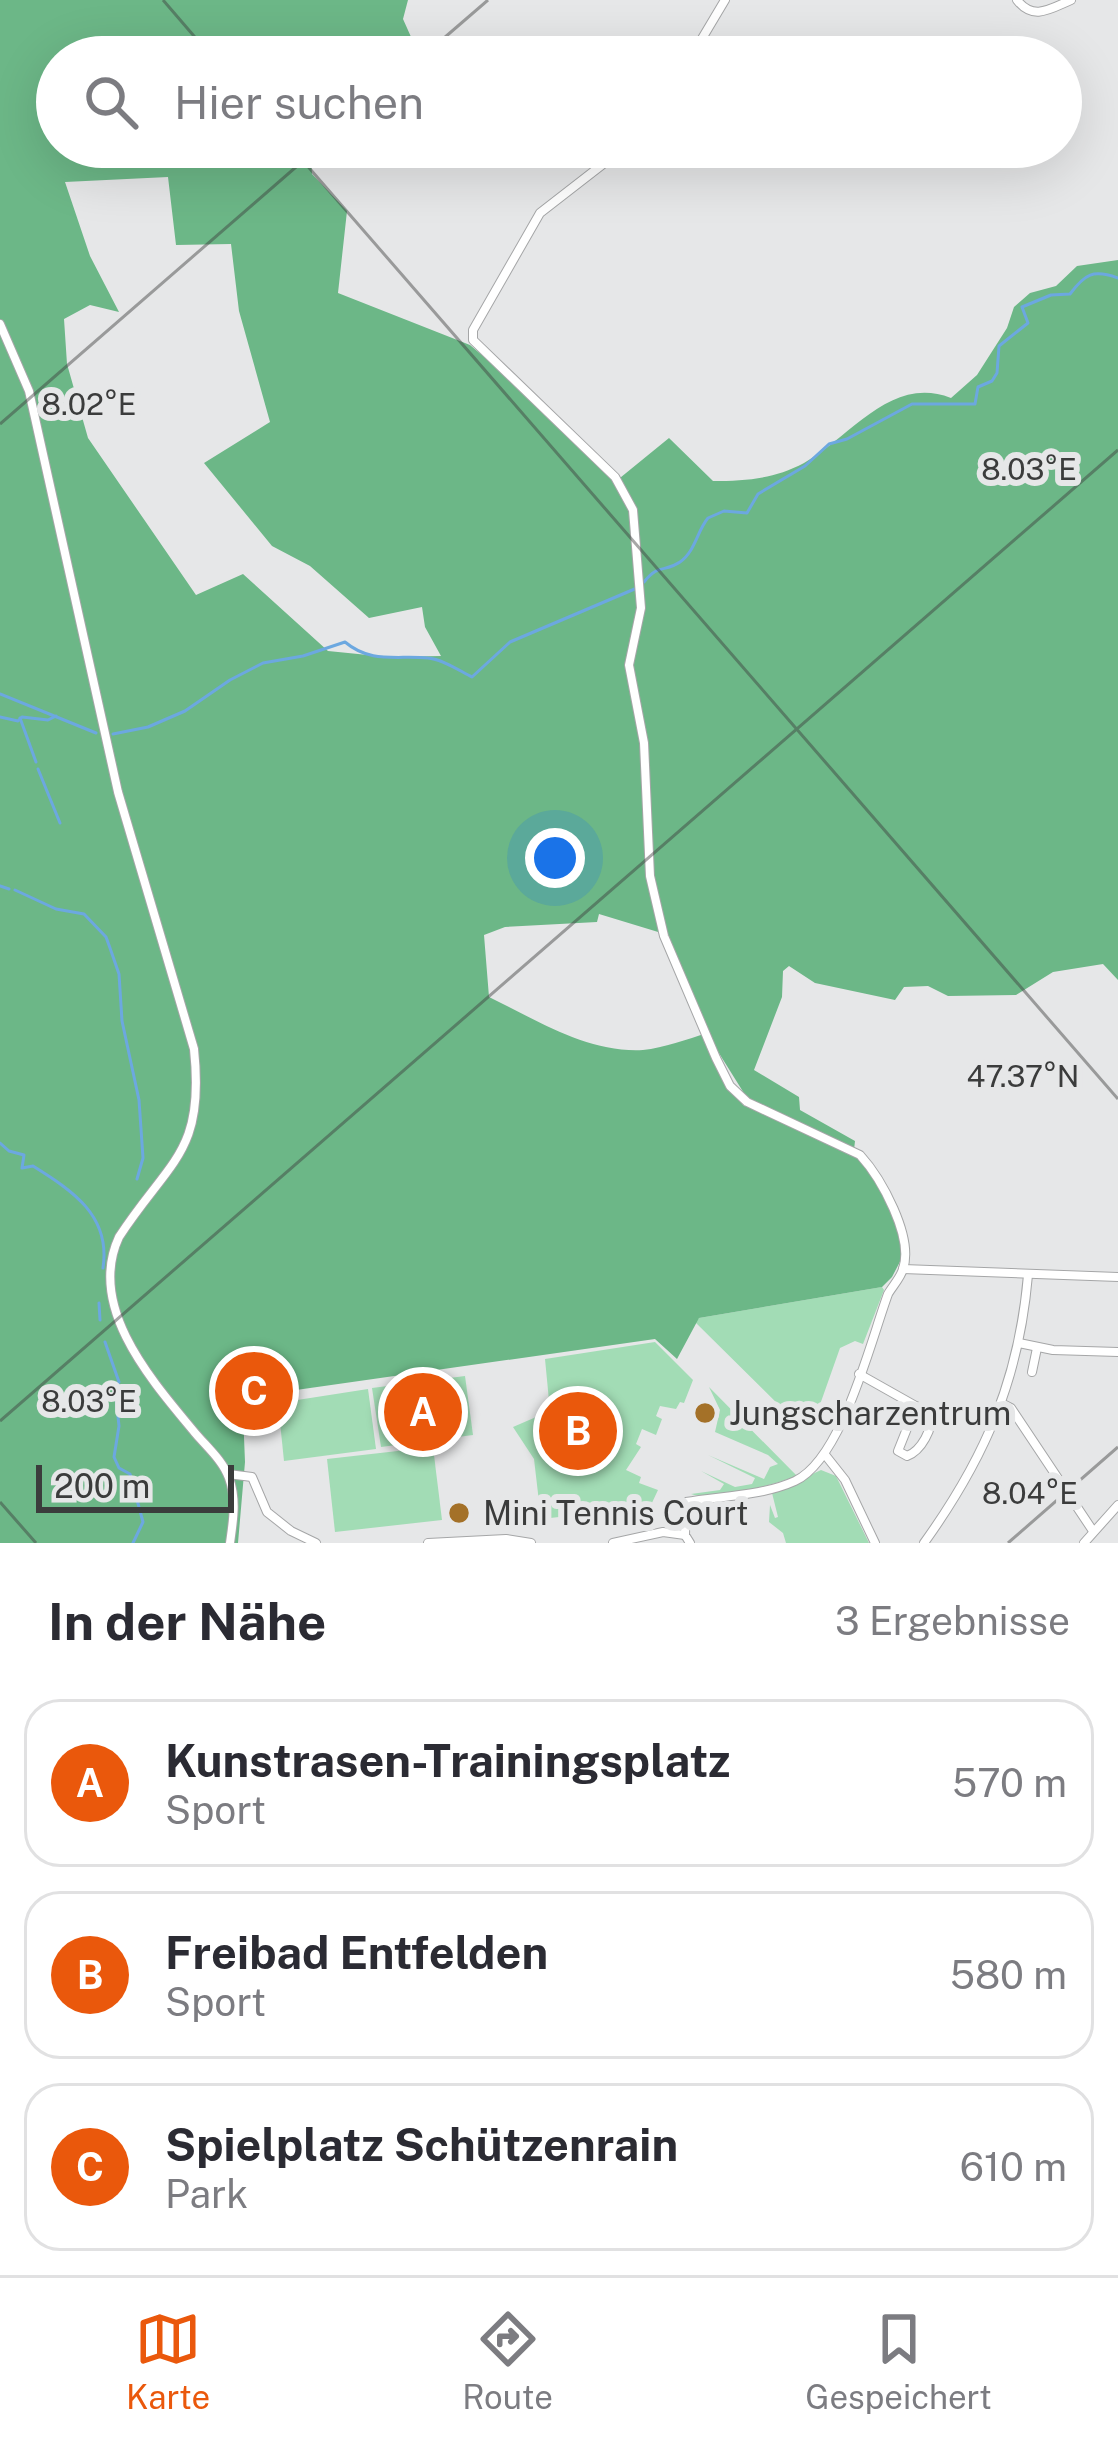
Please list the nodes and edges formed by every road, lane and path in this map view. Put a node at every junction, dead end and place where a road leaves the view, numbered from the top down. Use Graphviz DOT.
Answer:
graph roads {
  1 [pos="725,0"];
  2 [pos="1017,0"];
  3 [pos="1071,0"];
  4 [pos="704,36"];
  5 [pos="598,168"];
  6 [pos="0,324"];
  7 [pos="903,1269"];
  8 [pos="1028,1275"];
  9 [pos="1118,1277"];
  10 [pos="1019,1343"];
  11 [pos="1037,1348"];
  12 [pos="1118,1352"];
  13 [pos="1032,1372"];
  14 [pos="859,1375"];
  15 [pos="1003,1404"];
  16 [pos="916,1406"];
  17 [pos="826,1456"];
  18 [pos="228,1474"];
  19 [pos="1118,1505"];
  20 [pos="1093,1531"];
  21 [pos="639,1539"];
  22 [pos="688,1539"];
  23 [pos="447,1542"];
  24 [pos="230,1543"];
  25 [pos="316,1543"];
  26 [pos="428,1543"];
  27 [pos="531,1543"];
  28 [pos="613,1543"];
  29 [pos="875,1543"];
  30 [pos="924,1543"];
  31 [pos="1084,1543"];
  1 -- 4 [label="street"];
  2 -- 3 [label="street"];
  5 -- 7 [label="street"];
  6 -- 18 [label="street"];
  7 -- 8 [label="street"];
  7 -- 14 [label="street"];
  8 -- 9 [label="street"];
  8 -- 10 [label="street"];
  10 -- 11 [label="street"];
  10 -- 15 [label="street"];
  11 -- 12 [label="street"];
  11 -- 13 [label="street"];
  14 -- 16 [label="street"];
  14 -- 17 [label="street"];
  15 -- 20 [label="street"];
  15 -- 30 [label="street"];
  16 -- 16 [label="street"];
  17 -- 22 [label="street"];
  17 -- 29 [label="street"];
  18 -- 24 [label="street"];
  18 -- 25 [label="street"];
  19 -- 20 [label="street"];
  20 -- 31 [label="street"];
  21 -- 22 [label="street"];
  21 -- 28 [label="street"];
  23 -- 26 [label="street"];
  23 -- 27 [label="street"];
}
